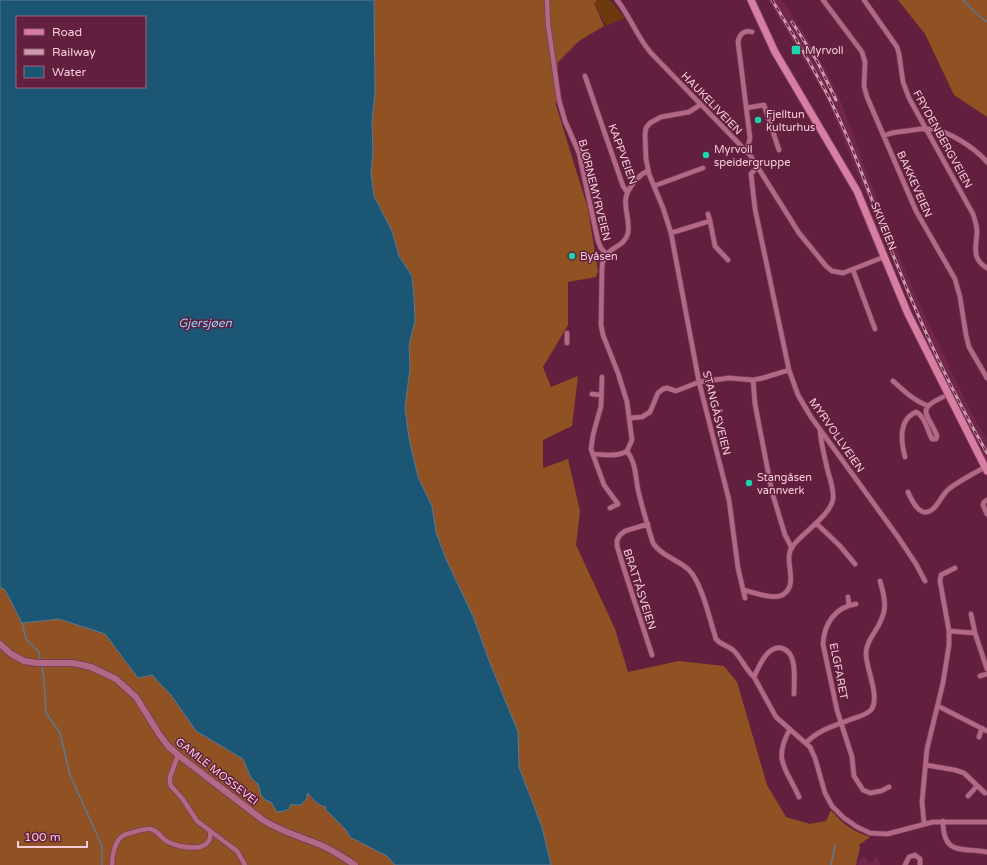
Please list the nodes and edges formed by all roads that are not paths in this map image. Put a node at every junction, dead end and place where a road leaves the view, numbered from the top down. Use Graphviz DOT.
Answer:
graph roads {
  1 [pos="547,0"];
  2 [pos="617,0"];
  3 [pos="751,0"];
  4 [pos="823,0"];
  5 [pos="864,0"];
  6 [pos="752,32"];
  7 [pos="586,76"];
  8 [pos="700,105"];
  9 [pos="746,108"];
  10 [pos="925,129"];
  11 [pos="884,136"];
  12 [pos="745,149"];
  13 [pos="779,150"];
  14 [pos="987,162"];
  15 [pos="757,167"];
  16 [pos="703,168"];
  17 [pos="648,171"];
  18 [pos="654,186"];
  19 [pos="627,192"];
  20 [pos="708,214"];
  21 [pos="710,221"];
  22 [pos="671,233"];
  23 [pos="606,254"];
  24 [pos="884,257"];
  25 [pos="728,260"];
  26 [pos="987,268"];
  27 [pos="853,270"];
  28 [pos="875,329"];
  29 [pos="567,333"];
  30 [pos="567,343"];
  31 [pos="789,370"];
  32 [pos="602,378"];
  33 [pos="987,378"];
  34 [pos="753,380"];
  35 [pos="892,381"];
  36 [pos="699,382"];
  37 [pos="592,394"];
  38 [pos="601,395"];
  39 [pos="943,397"];
  40 [pos="928,406"];
  41 [pos="630,418"];
  42 [pos="820,430"];
  43 [pos="627,451"];
  44 [pos="593,454"];
  45 [pos="905,457"];
  46 [pos="986,469"];
  47 [pos="908,492"];
  48 [pos="987,500"];
  49 [pos="610,508"];
  50 [pos="987,514"];
  51 [pos="816,522"];
  52 [pos="648,524"];
  53 [pos="792,548"];
  54 [pos="855,564"];
  55 [pos="955,568"];
  56 [pos="880,581"];
  57 [pos="925,581"];
  58 [pos="882,588"];
  59 [pos="876,589"];
  60 [pos="743,590"];
  61 [pos="745,598"];
  62 [pos="848,598"];
  63 [pos="856,604"];
  64 [pos="849,605"];
  65 [pos="971,614"];
  66 [pos="949,631"];
  67 [pos="975,634"];
  68 [pos="0,644"];
  69 [pos="652,655"];
  70 [pos="987,669"];
  71 [pos="987,674"];
  72 [pos="754,676"];
  73 [pos="980,676"];
  74 [pos="794,694"];
  75 [pos="938,706"];
  76 [pos="841,723"];
  77 [pos="982,728"];
  78 [pos="790,729"];
  79 [pos="987,730"];
  80 [pos="980,737"];
  81 [pos="806,743"];
  82 [pos="178,755"];
  83 [pos="926,765"];
  84 [pos="977,786"];
  85 [pos="889,787"];
  86 [pos="881,791"];
  87 [pos="985,793"];
  88 [pos="885,796"];
  89 [pos="968,796"];
  90 [pos="800,797"];
  91 [pos="944,821"];
  92 [pos="987,822"];
  93 [pos="924,823"];
  94 [pos="210,832"];
  95 [pos="987,852"];
  96 [pos="112,865"];
  97 [pos="245,865"];
  98 [pos="355,865"];
  99 [pos="905,865"];
  100 [pos="920,865"];
  1 -- 23 [label="street, BJØRNEMYRVEIEN"];
  2 -- 8 [label="street, HAUKELIVEIEN"];
  3 -- 24 [label="main road, SKIVEIEN"];
  4 -- 11 [label="street, BAKKEVEIEN"];
  5 -- 10 [label="street, FRYDENBERGVEIEN"];
  6 -- 9 [label="street"];
  7 -- 19 [label="street, KAPPVEIEN"];
  8 -- 12 [label="street, HAUKELIVEIEN"];
  8 -- 17 [label="street, STANGÅSVEIEN"];
  9 -- 12 [label="street"];
  9 -- 13 [label="street"];
  10 -- 11 [label="street"];
  10 -- 14 [label="street"];
  10 -- 26 [label="street, FRYDENBERGVEIEN"];
  11 -- 33 [label="street, BAKKEVEIEN"];
  12 -- 15 [label="street, HAUKELIVEIEN"];
  15 -- 27 [label="street, HAUKELIVEIEN"];
  15 -- 31 [label="street, MYRVOLLVEIEN"];
  16 -- 18 [label="street"];
  17 -- 18 [label="street, STANGÅSVEIEN"];
  17 -- 19 [label="street"];
  18 -- 22 [label="street, STANGÅSVEIEN"];
  19 -- 23 [label="street, KAPPVEIEN"];
  20 -- 21 [label="street"];
  21 -- 22 [label="street"];
  21 -- 25 [label="street"];
  22 -- 36 [label="street, STANGÅSVEIEN"];
  23 -- 41 [label="street, BJØRNEMYRVEIEN"];
  24 -- 27 [label="street, HAUKELIVEIEN"];
  24 -- 46 [label="main road, SKIVEIEN"];
  27 -- 28 [label="street"];
  29 -- 30 [label="street"];
  31 -- 34 [label="street"];
  31 -- 42 [label="street, MYRVOLLVEIEN"];
  32 -- 38 [label="street"];
  34 -- 36 [label="street"];
  34 -- 53 [label="street"];
  35 -- 40 [label="street"];
  36 -- 41 [label="street"];
  36 -- 60 [label="street, STANGÅSVEIEN"];
  37 -- 38 [label="street"];
  38 -- 44 [label="street"];
  39 -- 40 [label="street"];
  40 -- 45 [label="street"];
  41 -- 43 [label="street, BJØRNEMYRVEIEN"];
  42 -- 51 [label="street"];
  42 -- 57 [label="street, MYRVOLLVEIEN"];
  43 -- 44 [label="street"];
  43 -- 52 [label="street"];
  44 -- 49 [label="street"];
  46 -- 47 [label="street, SKIVEIEN"];
  48 -- 50 [label="street"];
  51 -- 53 [label="street"];
  51 -- 54 [label="street"];
  52 -- 69 [label="street, BRATTÅSVEIEN"];
  52 -- 72 [label="street"];
  53 -- 60 [label="street"];
  55 -- 66 [label="street"];
  56 -- 58 [label="street"];
  58 -- 59 [label="street"];
  58 -- 76 [label="street"];
  60 -- 61 [label="street, STANGÅSVEIEN"];
  62 -- 64 [label="street"];
  63 -- 64 [label="street"];
  64 -- 76 [label="street, ELGFARET"];
  65 -- 67 [label="street"];
  66 -- 67 [label="street"];
  66 -- 75 [label="street"];
  67 -- 70 [label="street"];
  68 -- 82 [label="main road, GAMLE MOSSEVEI"];
  71 -- 73 [label="street"];
  72 -- 74 [label="street"];
  72 -- 78 [label="street"];
  75 -- 77 [label="street"];
  75 -- 83 [label="street"];
  76 -- 81 [label="street"];
  76 -- 86 [label="street, ELGFARET"];
  77 -- 79 [label="street"];
  77 -- 80 [label="street"];
  78 -- 81 [label="street"];
  78 -- 90 [label="street"];
  81 -- 93 [label="street"];
  82 -- 94 [label="street"];
  82 -- 98 [label="main road, GAMLE MOSSEVEI"];
  83 -- 84 [label="street"];
  83 -- 93 [label="street"];
  84 -- 87 [label="street"];
  84 -- 89 [label="street"];
  85 -- 86 [label="street"];
  86 -- 88 [label="street"];
  91 -- 92 [label="street"];
  91 -- 93 [label="street"];
  91 -- 95 [label="street"];
  94 -- 96 [label="street"];
  94 -- 97 [label="street"];
  99 -- 100 [label="street"];
}
